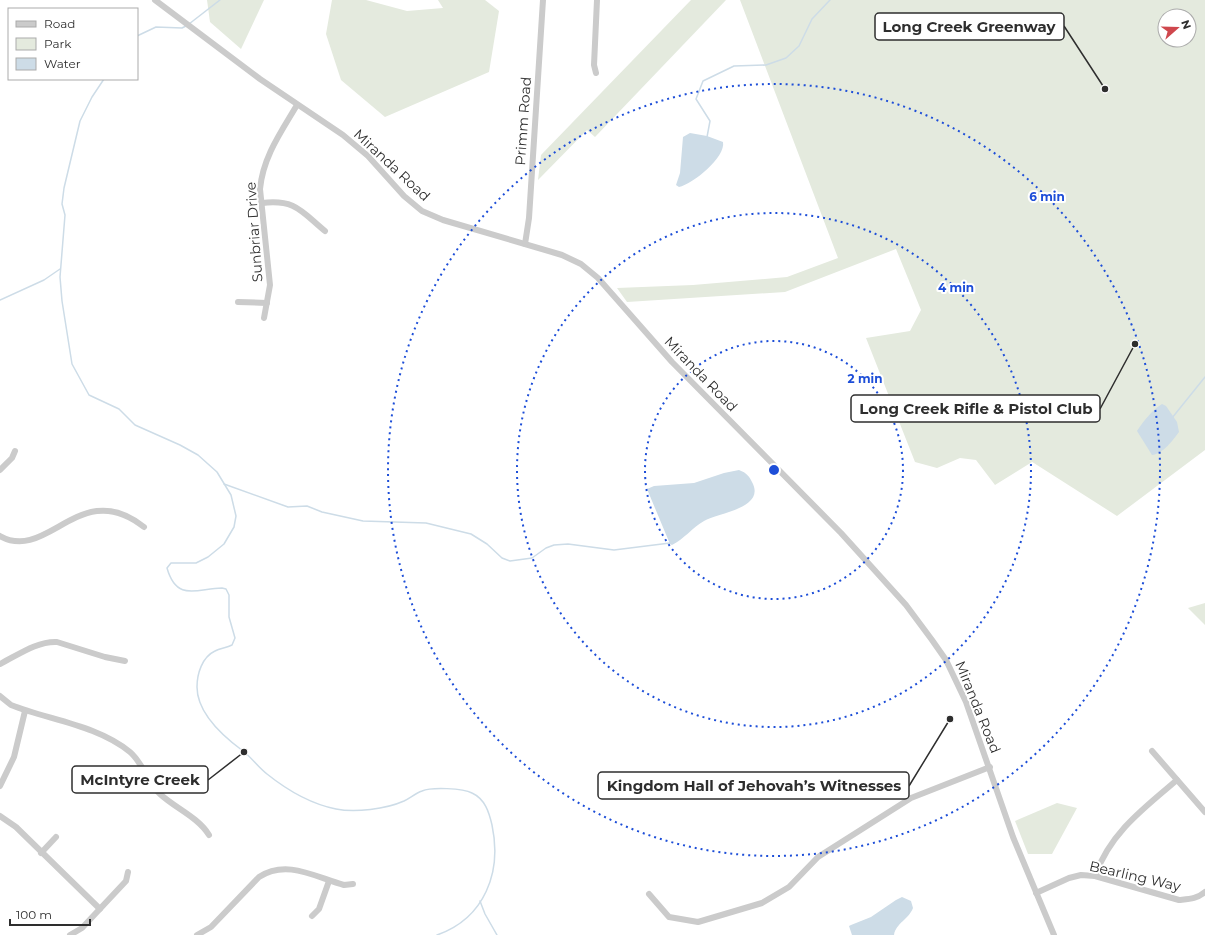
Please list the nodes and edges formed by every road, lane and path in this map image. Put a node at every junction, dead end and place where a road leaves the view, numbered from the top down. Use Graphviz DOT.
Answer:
graph roads {
  1 [pos="155,0"];
  2 [pos="544,0"];
  3 [pos="596,0"];
  4 [pos="596,74"];
  5 [pos="297,105"];
  6 [pos="262,203"];
  7 [pos="325,231"];
  8 [pos="525,244"];
  9 [pos="238,302"];
  10 [pos="267,303"];
  11 [pos="264,318"];
  12 [pos="15,451"];
  13 [pos="0,470"];
  14 [pos="144,527"];
  15 [pos="0,536"];
  16 [pos="125,660"];
  17 [pos="0,664"];
  18 [pos="0,696"];
  19 [pos="25,711"];
  20 [pos="1152,751"];
  21 [pos="990,767"];
  22 [pos="1177,780"];
  23 [pos="0,786"];
  24 [pos="1205,812"];
  25 [pos="0,816"];
  26 [pos="209,835"];
  27 [pos="56,837"];
  28 [pos="41,853"];
  29 [pos="128,872"];
  30 [pos="1095,876"];
  31 [pos="329,881"];
  32 [pos="353,884"];
  33 [pos="1205,892"];
  34 [pos="1036,893"];
  35 [pos="649,894"];
  36 [pos="100,909"];
  37 [pos="312,916"];
  38 [pos="70,935"];
  39 [pos="197,935"];
  40 [pos="1054,935"];
  1 -- 5 [label="street, Miranda Road"];
  2 -- 8 [label="street, Primm Road"];
  3 -- 4 [label="street"];
  5 -- 6 [label="street, Sunbriar Drive"];
  5 -- 8 [label="street, Miranda Road"];
  6 -- 7 [label="street"];
  6 -- 10 [label="street, Sunbriar Drive"];
  8 -- 21 [label="street, Miranda Road"];
  9 -- 10 [label="street"];
  10 -- 11 [label="street, Sunbriar Drive"];
  12 -- 13 [label="street"];
  14 -- 15 [label="street"];
  16 -- 17 [label="street"];
  18 -- 19 [label="street"];
  19 -- 23 [label="street"];
  19 -- 26 [label="street"];
  20 -- 22 [label="street"];
  21 -- 34 [label="street, Miranda Road"];
  21 -- 35 [label="street"];
  22 -- 24 [label="street"];
  22 -- 30 [label="street"];
  25 -- 28 [label="street"];
  27 -- 28 [label="street"];
  28 -- 36 [label="street"];
  29 -- 36 [label="street"];
  30 -- 33 [label="street, Bearling Way"];
  30 -- 34 [label="street, Bearling Way"];
  31 -- 32 [label="street"];
  31 -- 37 [label="street"];
  31 -- 39 [label="street"];
  34 -- 40 [label="street, Miranda Road"];
  36 -- 38 [label="street"];
}
